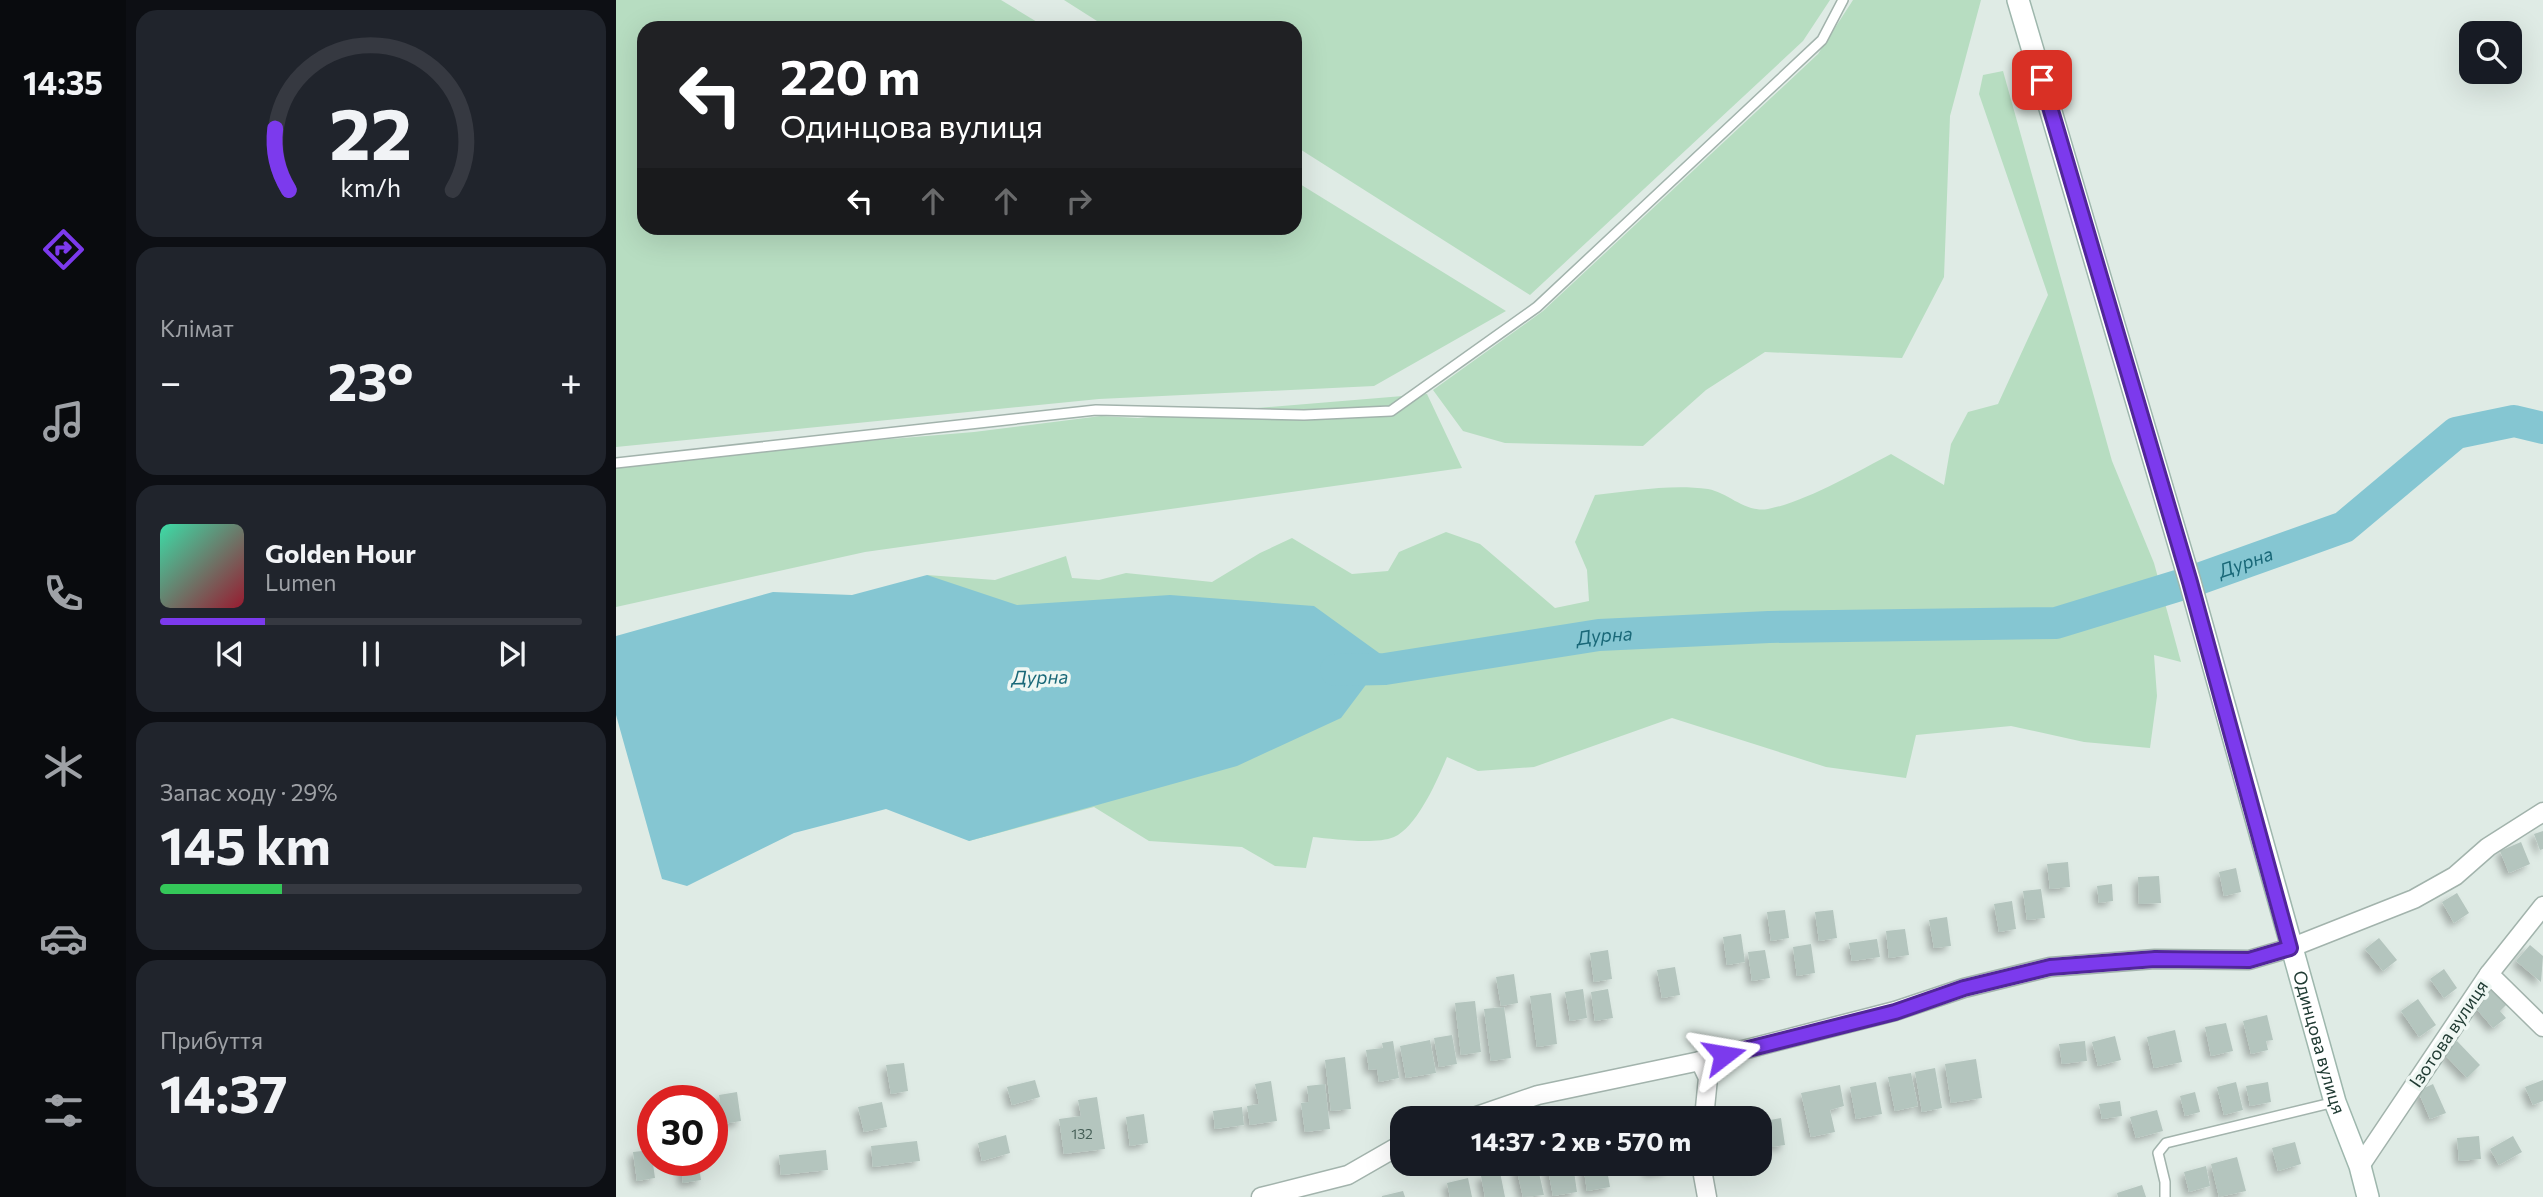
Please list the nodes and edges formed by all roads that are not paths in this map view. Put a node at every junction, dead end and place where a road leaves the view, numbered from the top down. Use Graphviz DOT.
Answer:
graph roads {
  1 [pos="1843,0"];
  2 [pos="2018,0"];
  3 [pos="616,463"];
  4 [pos="2543,812"];
  5 [pos="2543,906"];
  6 [pos="2290,948"];
  7 [pos="2489,974"];
  8 [pos="2543,1027"];
  9 [pos="1700,1061"];
  10 [pos="2335,1102"];
  11 [pos="1506,1106"];
  12 [pos="1705,1106"];
  13 [pos="1390,1151"];
  14 [pos="2360,1166"];
  15 [pos="1703,1176"];
  16 [pos="1262,1197"];
  17 [pos="1707,1197"];
  18 [pos="2165,1197"];
  19 [pos="2368,1197"];
  1 -- 3 [label="lane"];
  2 -- 6 [label="main road, Одинцова вулиця"];
  4 -- 6 [label="street"];
  5 -- 7 [label="street, Ізотова вулиця"];
  6 -- 9 [label="street"];
  6 -- 10 [label="main road, Одинцова вулиця"];
  7 -- 8 [label="street"];
  7 -- 14 [label="street, Ізотова вулиця"];
  9 -- 11 [label="street"];
  9 -- 12 [label="street"];
  10 -- 14 [label="main road, Одинцова вулиця"];
  10 -- 18 [label="lane"];
  13 -- 16 [label="street"];
  14 -- 19 [label="main road, Одинцова вулиця"];
  15 -- 17 [label="street"];
}
